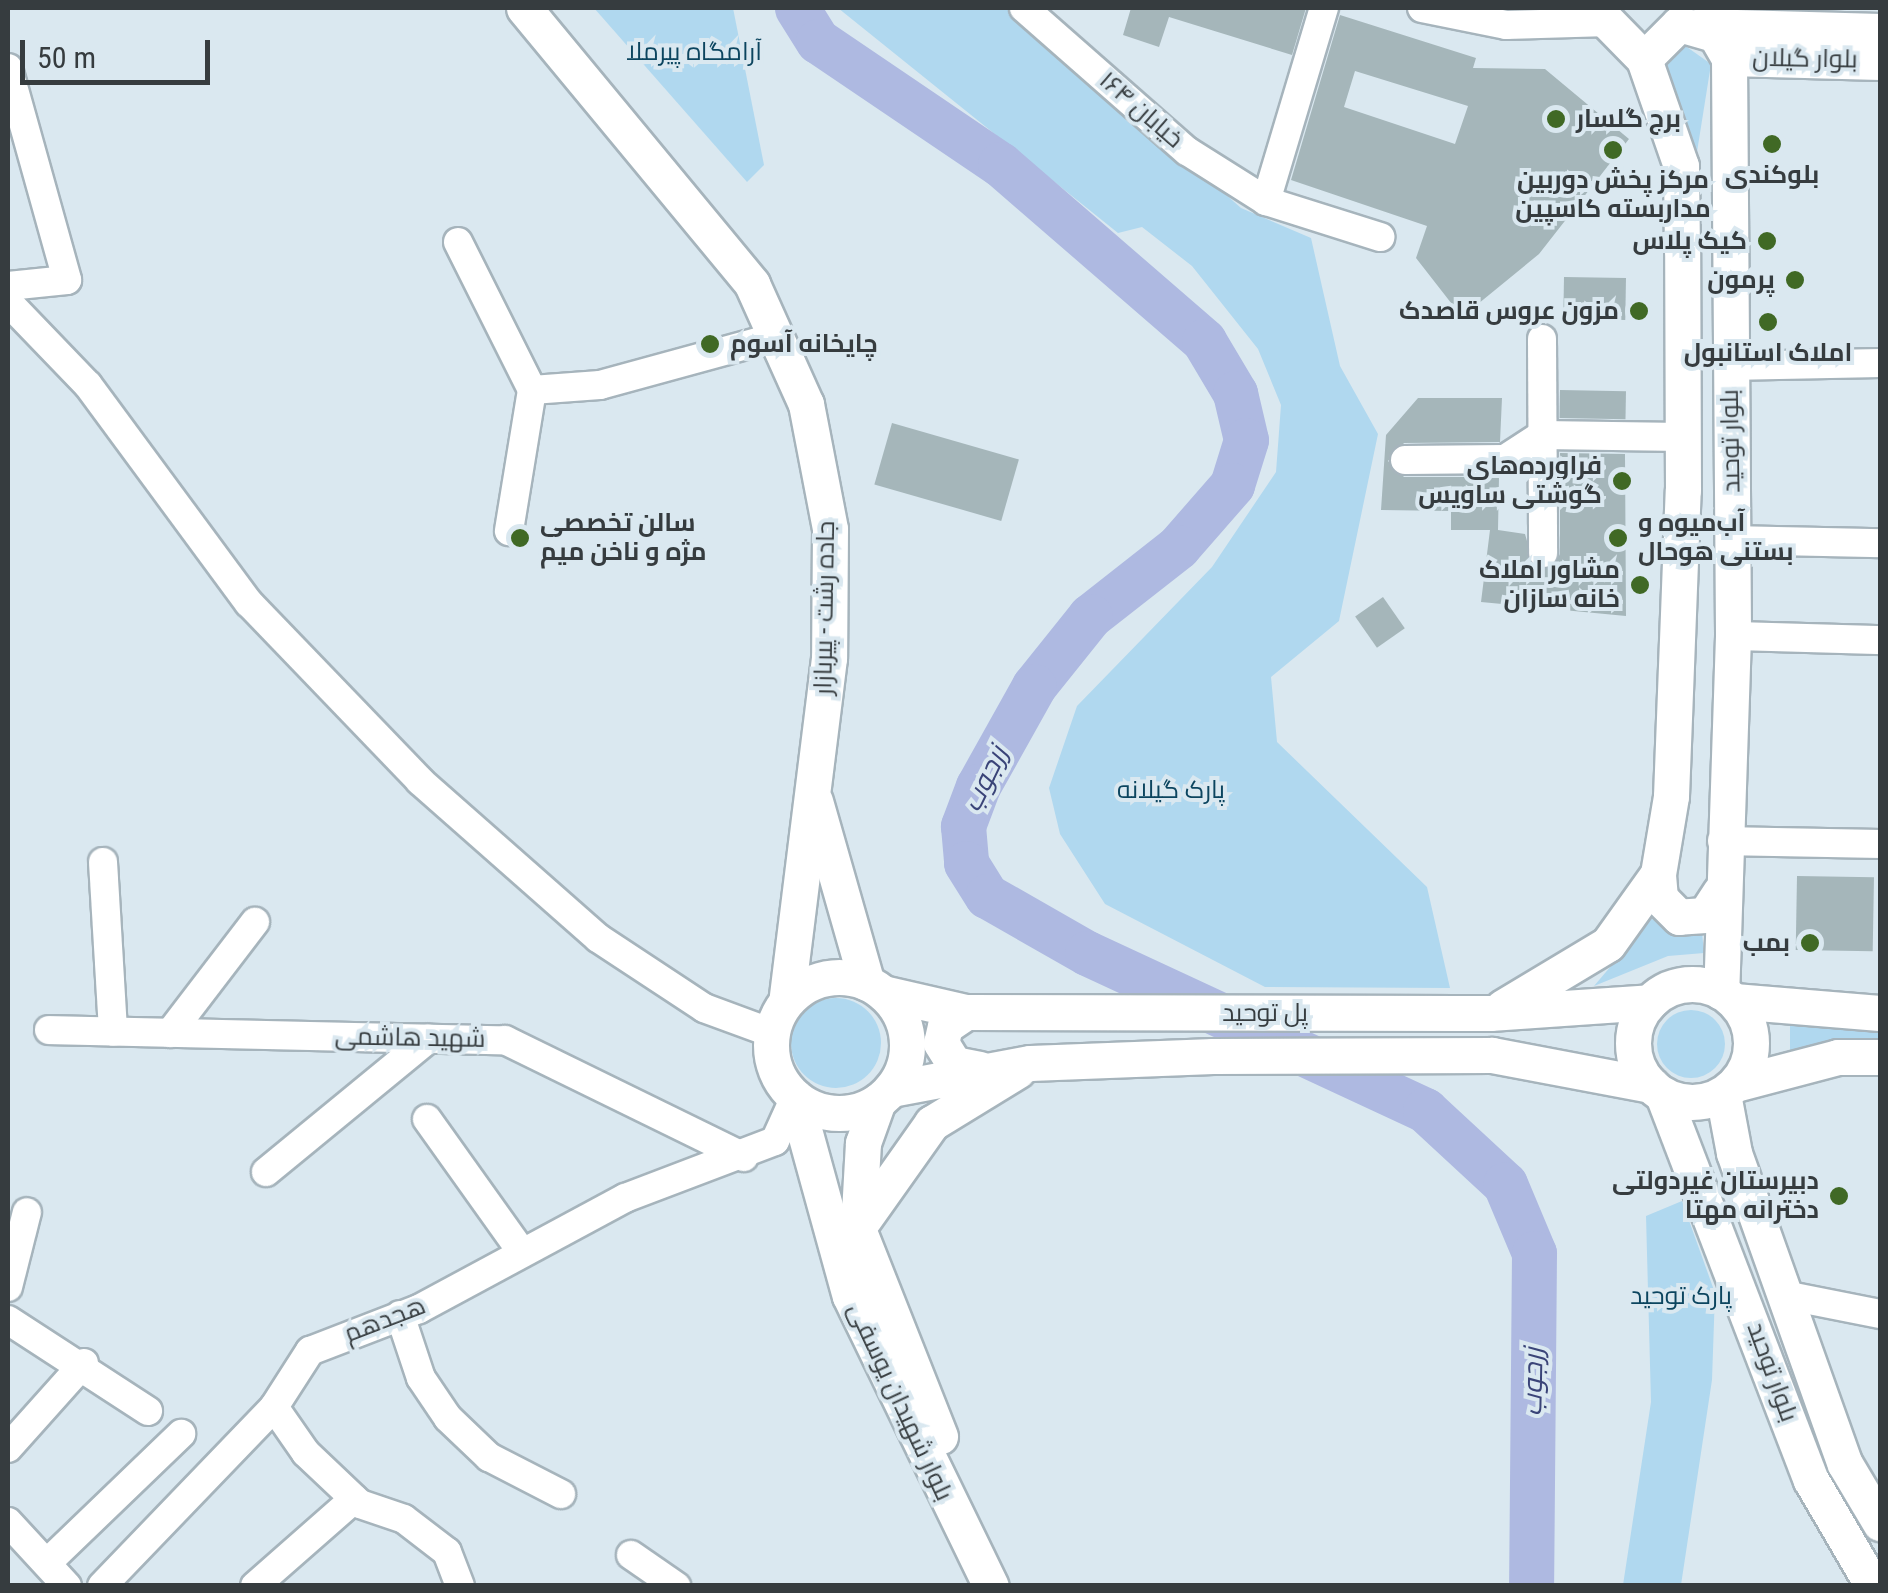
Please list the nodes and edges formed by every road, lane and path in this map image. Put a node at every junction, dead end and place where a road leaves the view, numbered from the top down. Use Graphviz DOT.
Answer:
graph roads {
  1 [pos="524,8"];
  2 [pos="1024,8"];
  3 [pos="1324,8"];
  4 [pos="1422,8"];
  5 [pos="1601,15"];
  6 [pos="1677,19"];
  7 [pos="1880,31"];
  8 [pos="1644,60"];
  9 [pos="1880,62"];
  10 [pos="1729,64"];
  11 [pos="8,68"];
  12 [pos="1266,201"];
  13 [pos="1380,237"];
  14 [pos="458,242"];
  15 [pos="8,286"];
  16 [pos="8,302"];
  17 [pos="776,337"];
  18 [pos="1542,338"];
  19 [pos="1880,363"];
  20 [pos="1730,366"];
  21 [pos="532,390"];
  22 [pos="1542,434"];
  23 [pos="1683,437"];
  24 [pos="1405,460"];
  25 [pos="508,531"];
  26 [pos="1732,540"];
  27 [pos="1880,543"];
  28 [pos="1543,553"];
  29 [pos="1733,636"];
  30 [pos="1880,640"];
  31 [pos="813,792"];
  32 [pos="1722,841"];
  33 [pos="1880,844"];
  34 [pos="103,862"];
  35 [pos="1658,881"];
  36 [pos="1720,892"];
  37 [pos="254,922"];
  38 [pos="875,988"];
  39 [pos="1728,996"];
  40 [pos="1650,1002"];
  41 [pos="966,1012"];
  42 [pos="1490,1013"];
  43 [pos="1880,1013"];
  44 [pos="779,1017"];
  45 [pos="49,1030"];
  46 [pos="114,1032"];
  47 [pos="170,1033"];
  48 [pos="428,1039"];
  49 [pos="1880,1057"];
  50 [pos="1030,1062"];
  51 [pos="980,1069"];
  52 [pos="1729,1089"];
  53 [pos="1657,1090"];
  54 [pos="884,1094"];
  55 [pos="795,1097"];
  56 [pos="427,1119"];
  57 [pos="1734,1153"];
  58 [pos="744,1157"];
  59 [pos="1696,1164"];
  60 [pos="266,1172"];
  61 [pos="27,1212"];
  62 [pos="858,1229"];
  63 [pos="518,1248"];
  64 [pos="8,1285"];
  65 [pos="1784,1295"];
  66 [pos="1880,1314"];
  67 [pos="400,1315"];
  68 [pos="8,1320"];
  69 [pos="84,1363"];
  70 [pos="274,1407"];
  71 [pos="148,1411"];
  72 [pos="181,1434"];
  73 [pos="8,1448"];
  74 [pos="561,1494"];
  75 [pos="354,1499"];
  76 [pos="8,1522"];
  77 [pos="1880,1523"];
  78 [pos="631,1556"];
  79 [pos="48,1562"];
  80 [pos="1872,1585"];
  81 [pos="68,1586"];
  82 [pos="102,1586"];
  83 [pos="255,1586"];
  84 [pos="460,1586"];
  85 [pos="676,1586"];
  86 [pos="991,1586"];
  87 [pos="1013,1586"];
  1 -- 17 [label="main road, جاده رشت - پیربازار"];
  2 -- 12 [label="street, خیابان ۱۶۴"];
  3 -- 12 [label="street"];
  4 -- 5 [label="street"];
  5 -- 8 [label="main road"];
  6 -- 7 [label="main road, بلوار گیلان"];
  6 -- 8 [label="main road"];
  6 -- 10 [label="main road"];
  8 -- 23 [label="main road, بلوار توحید"];
  9 -- 10 [label="main road, بلوار گیلان"];
  10 -- 20 [label="main road, بلوار توحید"];
  11 -- 15 [label="street"];
  12 -- 13 [label="street, خیابان ۱۶۴"];
  14 -- 21 [label="street"];
  16 -- 44 [label="street"];
  17 -- 21 [label="street"];
  17 -- 31 [label="main road, جاده رشت - پیربازار"];
  18 -- 22 [label="street"];
  19 -- 20 [label="street"];
  20 -- 26 [label="main road, بلوار توحید"];
  21 -- 25 [label="street"];
  22 -- 23 [label="street"];
  22 -- 24 [label="street"];
  22 -- 28 [label="street"];
  23 -- 35 [label="main road, بلوار توحید"];
  26 -- 27 [label="street"];
  26 -- 29 [label="main road, بلوار توحید"];
  29 -- 30 [label="street"];
  29 -- 32 [label="main road, بلوار توحید"];
  31 -- 38 [label="main road"];
  31 -- 44 [label="main road, جاده رشت - پیربازار"];
  32 -- 33 [label="street"];
  32 -- 36 [label="main road, بلوار توحید"];
  34 -- 46 [label="street"];
  35 -- 36 [label="main road"];
  35 -- 42 [label="main road"];
  36 -- 39 [label="main road, بلوار توحید"];
  37 -- 47 [label="street"];
  38 -- 41 [label="main road, پل توحید"];
  38 -- 44 [label="main road"];
  38 -- 54 [label="main road"];
  39 -- 40 [label="main road"];
  39 -- 43 [label="main road"];
  39 -- 52 [label="main road"];
  40 -- 42 [label="main road, پل توحید"];
  40 -- 53 [label="main road"];
  41 -- 42 [label="main road, پل توحید"];
  41 -- 51 [label="main road"];
  44 -- 55 [label="main road"];
  45 -- 46 [label="street, شهید هاشمی"];
  46 -- 47 [label="street, شهید هاشمی"];
  47 -- 48 [label="street, شهید هاشمی"];
  48 -- 58 [label="street, شهید هاشمی"];
  48 -- 60 [label="street"];
  49 -- 52 [label="main road"];
  50 -- 51 [label="main road, پل توحید"];
  50 -- 53 [label="main road, پل توحید"];
  50 -- 62 [label="main road"];
  51 -- 54 [label="main road, پل توحید"];
  52 -- 53 [label="main road"];
  52 -- 57 [label="main road, بلوار توحید"];
  53 -- 59 [label="main road, بلوار توحید"];
  54 -- 55 [label="main road"];
  54 -- 62 [label="main road, بلوار شهیدان یوسفی"];
  55 -- 58 [label="street, هجدهم"];
  55 -- 86 [label="main road, بلوار شهیدان یوسفی"];
  56 -- 63 [label="street"];
  57 -- 59 [label="main road"];
  57 -- 65 [label="main road, بلوار توحید"];
  58 -- 63 [label="street, هجدهم"];
  59 -- 80 [label="main road, بلوار توحید"];
  61 -- 64 [label="street"];
  62 -- 87 [label="main road, بلوار شهیدان یوسفی"];
  63 -- 67 [label="street, هجدهم"];
  65 -- 66 [label="street"];
  65 -- 77 [label="main road, بلوار توحید"];
  67 -- 70 [label="street, هجدهم"];
  67 -- 74 [label="street"];
  68 -- 69 [label="street"];
  69 -- 71 [label="street"];
  69 -- 73 [label="street"];
  70 -- 75 [label="street"];
  70 -- 82 [label="street, هجدهم"];
  72 -- 79 [label="street"];
  75 -- 83 [label="street"];
  75 -- 84 [label="street"];
  76 -- 79 [label="street"];
  78 -- 85 [label="street"];
  79 -- 81 [label="street"];
}
